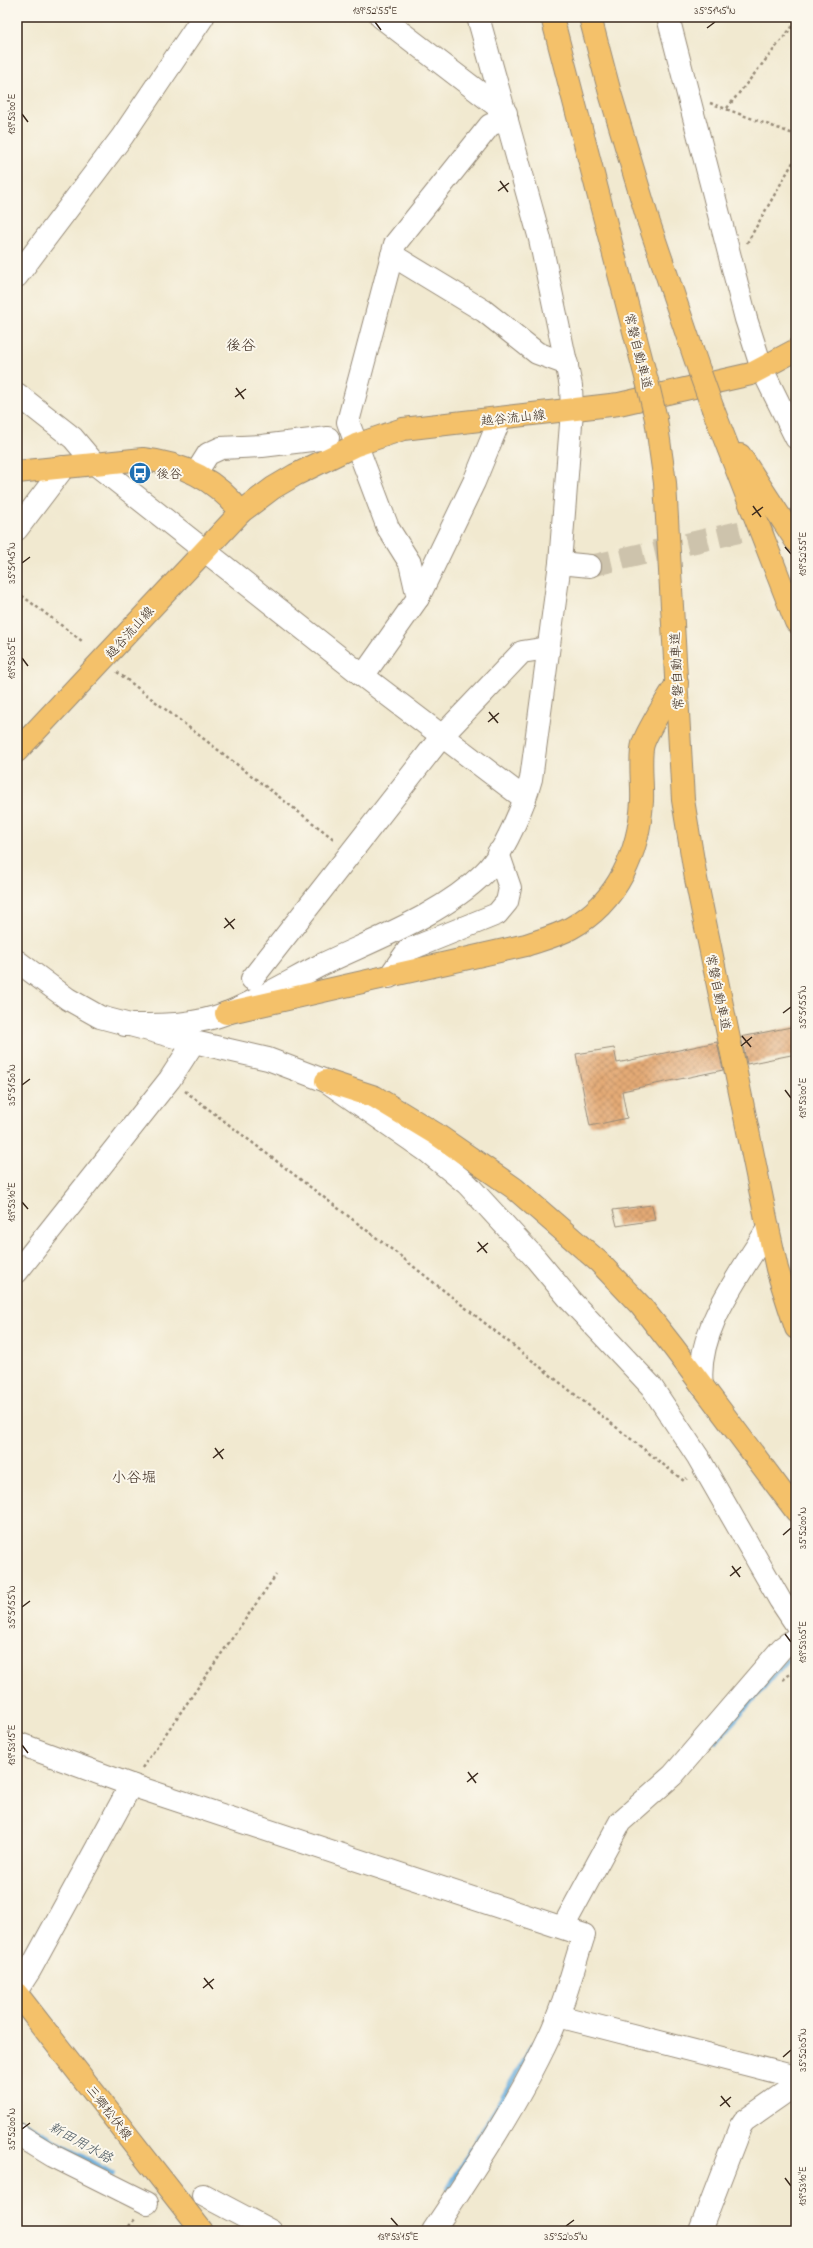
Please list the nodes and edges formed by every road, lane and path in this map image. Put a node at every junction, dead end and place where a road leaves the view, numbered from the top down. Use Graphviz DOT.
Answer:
graph roads {
  1 [pos="203,17"];
  2 [pos="381,17"];
  3 [pos="478,17"];
  4 [pos="552,17"];
  5 [pos="590,17"];
  6 [pos="668,17"];
  7 [pos="796,22"];
  8 [pos="689,101"];
  9 [pos="727,108"];
  10 [pos="507,116"];
  11 [pos="796,135"];
  12 [pos="796,157"];
  13 [pos="392,255"];
  14 [pos="730,255"];
  15 [pos="17,276"];
  16 [pos="796,350"];
  17 [pos="567,364"];
  18 [pos="762,369"];
  19 [pos="17,394"];
  20 [pos="572,411"];
  21 [pos="715,414"];
  22 [pos="500,418"];
  23 [pos="328,438"];
  24 [pos="796,438"];
  25 [pos="356,445"];
  26 [pos="95,464"];
  27 [pos="64,467"];
  28 [pos="17,472"];
  29 [pos="196,473"];
  30 [pos="241,512"];
  31 [pos="17,529"];
  32 [pos="796,541"];
  33 [pos="204,550"];
  34 [pos="560,564"];
  35 [pos="590,566"];
  36 [pos="17,592"];
  37 [pos="418,598"];
  38 [pos="796,622"];
  39 [pos="82,641"];
  40 [pos="548,648"];
  41 [pos="103,661"];
  42 [pos="363,676"];
  43 [pos="677,683"];
  44 [pos="442,736"];
  45 [pos="17,751"];
  46 [pos="525,799"];
  47 [pos="350,852"];
  48 [pos="498,854"];
  49 [pos="17,961"];
  50 [pos="388,977"];
  51 [pos="252,979"];
  52 [pos="226,1013"];
  53 [pos="125,1025"];
  54 [pos="194,1042"];
  55 [pos="170,1079"];
  56 [pos="326,1081"];
  57 [pos="768,1228"];
  58 [pos="17,1272"];
  59 [pos="796,1328"];
  60 [pos="702,1386"];
  61 [pos="703,1466"];
  62 [pos="796,1511"];
  63 [pos="276,1575"];
  64 [pos="796,1624"];
  65 [pos="796,1638"];
  66 [pos="17,1743"];
  67 [pos="131,1785"];
  68 [pos="563,1927"];
  69 [pos="17,1990"];
  70 [pos="17,1994"];
  71 [pos="558,2016"];
  72 [pos="795,2076"];
  73 [pos="17,2134"];
  74 [pos="203,2195"];
  75 [pos="148,2203"];
  76 [pos="202,2231"];
  77 [pos="271,2231"];
  78 [pos="434,2231"];
  79 [pos="700,2231"];
  1 -- 15 [label="street"];
  2 -- 10 [label="street"];
  3 -- 10 [label="street"];
  4 -- 43 [label="main road, 常磐自動車道, bridge"];
  5 -- 21 [label="main road, bridge"];
  6 -- 8 [label="street"];
  7 -- 9 [label="path"];
  8 -- 9 [label="path"];
  8 -- 14 [label="street"];
  9 -- 11 [label="path"];
  10 -- 13 [label="street"];
  10 -- 17 [label="street"];
  12 -- 14 [label="path"];
  13 -- 17 [label="street"];
  13 -- 25 [label="street"];
  14 -- 18 [label="street"];
  16 -- 18 [label="main road, 越谷流山線"];
  17 -- 20 [label="street"];
  18 -- 20 [label="main road, 越谷流山線"];
  18 -- 24 [label="street"];
  19 -- 26 [label="street"];
  20 -- 22 [label="main road, 越谷流山線"];
  20 -- 34 [label="street"];
  21 -- 32 [label="main road"];
  21 -- 38 [label="main road"];
  22 -- 25 [label="main road, 越谷流山線"];
  22 -- 37 [label="street"];
  23 -- 29 [label="street"];
  25 -- 30 [label="main road, 越谷流山線"];
  25 -- 37 [label="street"];
  26 -- 27 [label="main road"];
  26 -- 29 [label="main road"];
  26 -- 33 [label="street"];
  27 -- 28 [label="main road"];
  27 -- 31 [label="street"];
  29 -- 30 [label="main road"];
  30 -- 33 [label="main road, 越谷流山線"];
  33 -- 41 [label="main road, 越谷流山線"];
  33 -- 42 [label="street"];
  34 -- 35 [label="street"];
  34 -- 40 [label="street"];
  36 -- 39 [label="path"];
  37 -- 42 [label="street"];
  40 -- 44 [label="street"];
  40 -- 46 [label="street"];
  41 -- 45 [label="main road, 越谷流山線"];
  41 -- 47 [label="path"];
  42 -- 44 [label="street"];
  43 -- 50 [label="main road"];
  43 -- 57 [label="main road, 常磐自動車道"];
  44 -- 46 [label="street"];
  44 -- 47 [label="street"];
  46 -- 48 [label="street"];
  47 -- 51 [label="street"];
  48 -- 50 [label="street"];
  48 -- 52 [label="street"];
  49 -- 53 [label="street"];
  50 -- 52 [label="main road"];
  52 -- 53 [label="street"];
  53 -- 54 [label="street"];
  54 -- 55 [label="street"];
  54 -- 56 [label="street"];
  55 -- 58 [label="street"];
  55 -- 61 [label="path"];
  56 -- 60 [label="main road"];
  56 -- 61 [label="street"];
  57 -- 59 [label="main road, 常磐自動車道"];
  57 -- 60 [label="street"];
  60 -- 62 [label="main road"];
  61 -- 64 [label="street"];
  63 -- 67 [label="path"];
  65 -- 68 [label="street"];
  66 -- 67 [label="street"];
  67 -- 68 [label="street"];
  67 -- 69 [label="street"];
  68 -- 71 [label="street"];
  70 -- 76 [label="main road, 三郷松伏線"];
  71 -- 72 [label="street"];
  71 -- 78 [label="street"];
  72 -- 79 [label="street"];
  73 -- 75 [label="street"];
  74 -- 77 [label="street"];
}
